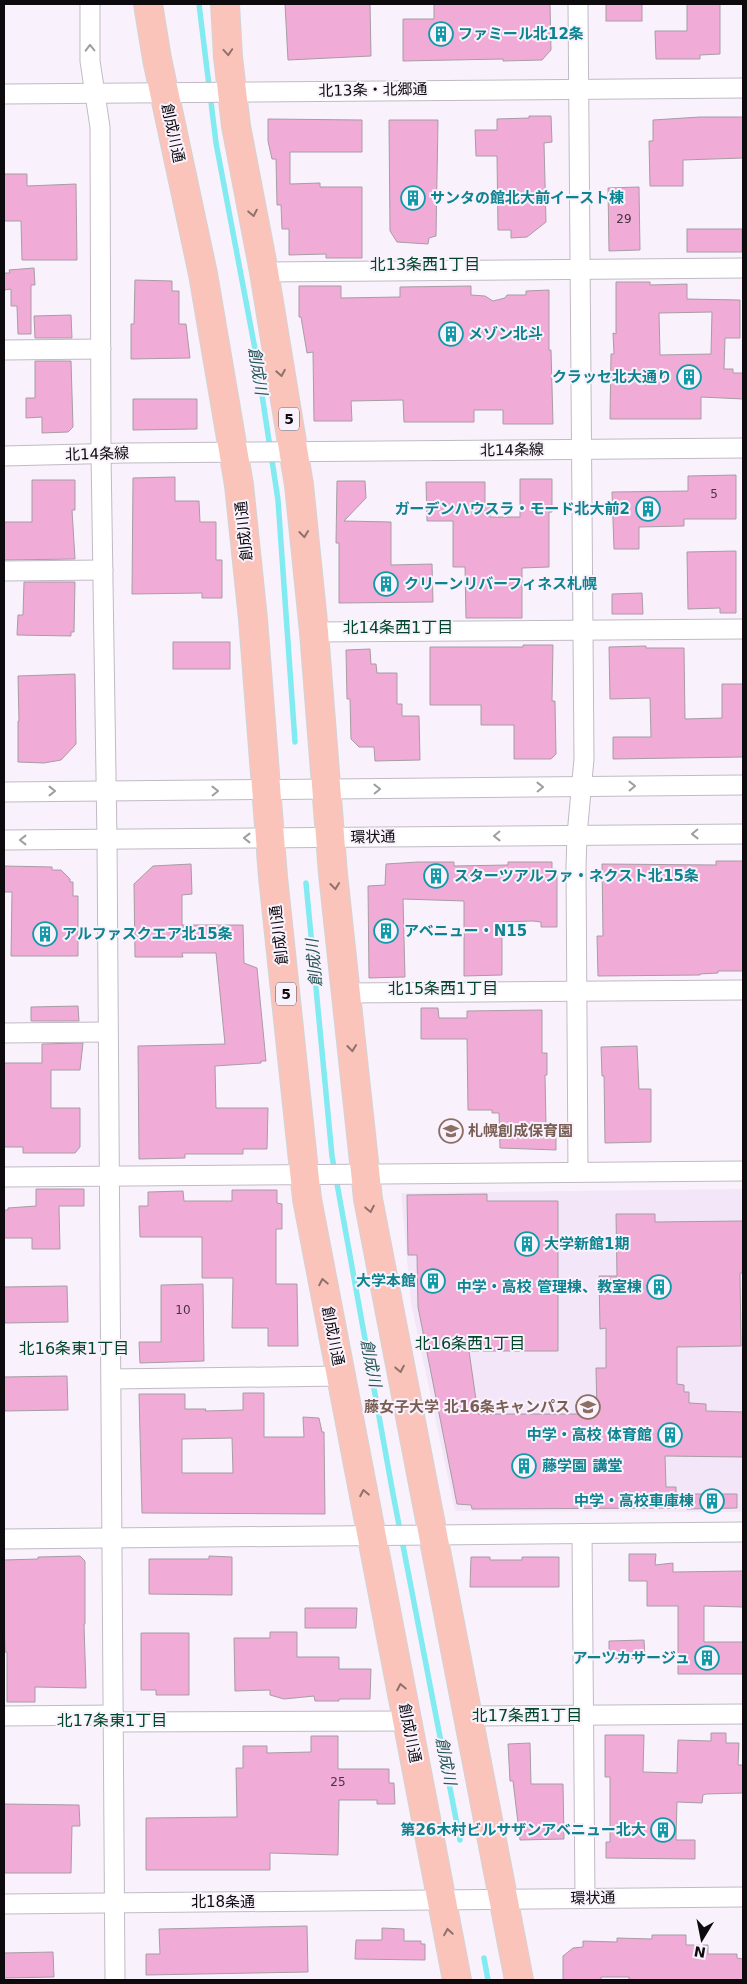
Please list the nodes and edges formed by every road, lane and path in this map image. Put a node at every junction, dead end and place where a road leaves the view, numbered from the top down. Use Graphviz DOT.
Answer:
graph roads {
  1 [pos="90,4"];
  2 [pos="148,4"];
  3 [pos="225,4"];
  4 [pos="578,4"];
  5 [pos="579,88"];
  6 [pos="743,88"];
  7 [pos="96,92"];
  8 [pos="164,92"];
  9 [pos="224,92"];
  10 [pos="4,94"];
  11 [pos="743,268"];
  12 [pos="580,270"];
  13 [pos="264,272"];
  14 [pos="101,349"];
  15 [pos="4,350"];
  16 [pos="743,448"];
  17 [pos="581,449"];
  18 [pos="287,452"];
  19 [pos="242,453"];
  20 [pos="101,454"];
  21 [pos="4,456"];
  22 [pos="103,570"];
  23 [pos="4,571"];
  24 [pos="743,629"];
  25 [pos="583,630"];
  26 [pos="314,632"];
  27 [pos="743,785"];
  28 [pos="583,786"];
  29 [pos="327,789"];
  30 [pos="265,790"];
  31 [pos="106,791"];
  32 [pos="4,792"];
  33 [pos="743,834"];
  34 [pos="577,835"];
  35 [pos="331,837"];
  36 [pos="269,838"];
  37 [pos="4,840"];
  38 [pos="107,840"];
  39 [pos="743,990"];
  40 [pos="576,992"];
  41 [pos="346,993"];
  42 [pos="108,1032"];
  43 [pos="4,1033"];
  44 [pos="743,1171"];
  45 [pos="578,1172"];
  46 [pos="311,1174"];
  47 [pos="356,1174"];
  48 [pos="4,1177"];
  49 [pos="109,1177"];
  50 [pos="341,1376"];
  51 [pos="111,1378"];
  52 [pos="743,1532"];
  53 [pos="582,1534"];
  54 [pos="425,1535"];
  55 [pos="379,1536"];
  56 [pos="112,1537"];
  57 [pos="4,1538"];
  58 [pos="743,1714"];
  59 [pos="4,1716"];
  60 [pos="468,1716"];
  61 [pos="583,1716"];
  62 [pos="115,1719"];
  63 [pos="408,1722"];
  64 [pos="743,1897"];
  65 [pos="585,1898"];
  66 [pos="443,1900"];
  67 [pos="503,1900"];
  68 [pos="115,1902"];
  69 [pos="4,1904"];
  70 [pos="115,1980"];
  71 [pos="457,1980"];
  72 [pos="519,1980"];
  7 -- 1 [label="street, one-way"];
  2 -- 8 [label="highway, 創成川通 / 5"];
  3 -- 9 [label="highway, 5, one-way"];
  4 -- 5 [label="street"];
  5 -- 6 [label="street, 北13条・北郷通"];
  5 -- 9 [label="street, 北13条・北郷通"];
  5 -- 12 [label="street"];
  7 -- 8 [label="street, 北13条・北郷通"];
  7 -- 10 [label="street, 北13条・北郷通"];
  7 -- 14 [label="street"];
  8 -- 9 [label="street, 北13条・北郷通"];
  8 -- 19 [label="highway, 創成川通 / 5"];
  9 -- 13 [label="highway, 5, one-way"];
  11 -- 12 [label="street"];
  12 -- 13 [label="street"];
  12 -- 17 [label="street"];
  13 -- 18 [label="highway, 5, one-way"];
  14 -- 15 [label="street"];
  14 -- 20 [label="street"];
  16 -- 17 [label="street, 北14条線"];
  17 -- 18 [label="street, 北14条線"];
  17 -- 25 [label="street"];
  18 -- 19 [label="street, 北14条線"];
  18 -- 26 [label="highway, 5, one-way"];
  19 -- 20 [label="street, 北14条線"];
  19 -- 30 [label="highway, 創成川通 / 5"];
  20 -- 21 [label="street, 北14条線"];
  20 -- 22 [label="street"];
  22 -- 23 [label="street"];
  22 -- 31 [label="street"];
  24 -- 25 [label="street"];
  25 -- 26 [label="street"];
  25 -- 28 [label="street"];
  26 -- 29 [label="highway, 5"];
  28 -- 27 [label="street, one-way"];
  29 -- 28 [label="street, one-way"];
  28 -- 34 [label="street"];
  29 -- 30 [label="street"];
  29 -- 35 [label="highway, 5"];
  31 -- 30 [label="street, one-way"];
  30 -- 36 [label="highway, 創成川通 / 5"];
  32 -- 31 [label="street, one-way"];
  31 -- 38 [label="street"];
  33 -- 34 [label="street, 環状通, one-way"];
  34 -- 35 [label="street, 環状通, one-way"];
  34 -- 40 [label="street"];
  35 -- 36 [label="street, 環状通"];
  35 -- 41 [label="highway, 5, one-way"];
  36 -- 38 [label="street, 環状通, one-way"];
  36 -- 46 [label="highway, 創成川通 / 5"];
  38 -- 37 [label="street, 環状通, one-way"];
  38 -- 42 [label="street"];
  39 -- 40 [label="street"];
  40 -- 41 [label="street"];
  40 -- 45 [label="street"];
  41 -- 47 [label="highway, 5, one-way"];
  42 -- 43 [label="street"];
  42 -- 49 [label="street"];
  44 -- 45 [label="street"];
  45 -- 47 [label="street"];
  46 -- 47 [label="street"];
  46 -- 49 [label="street"];
  50 -- 46 [label="highway, 創成川通 / 5, one-way"];
  47 -- 54 [label="highway, 5, one-way"];
  48 -- 49 [label="street"];
  49 -- 51 [label="street"];
  50 -- 51 [label="street"];
  55 -- 50 [label="highway, 創成川通 / 5, one-way"];
  51 -- 56 [label="street"];
  52 -- 53 [label="street"];
  53 -- 54 [label="street"];
  53 -- 61 [label="street"];
  54 -- 55 [label="street"];
  54 -- 60 [label="highway, 5"];
  55 -- 56 [label="street"];
  63 -- 55 [label="highway, 創成川通 / 5, one-way"];
  56 -- 57 [label="street"];
  56 -- 62 [label="street"];
  58 -- 61 [label="street"];
  59 -- 62 [label="street"];
  60 -- 61 [label="street"];
  60 -- 67 [label="highway, 5"];
  61 -- 65 [label="street"];
  62 -- 63 [label="street"];
  62 -- 68 [label="street"];
  63 -- 66 [label="highway, 創成川通 / 5"];
  64 -- 65 [label="street, 環状通"];
  65 -- 67 [label="street, 環状通"];
  66 -- 67 [label="street, 環状通"];
  66 -- 68 [label="street, 北18条通"];
  71 -- 66 [label="highway, 創成川通 / 5, one-way"];
  67 -- 72 [label="highway, 5"];
  68 -- 69 [label="street, 北18条通"];
  68 -- 70 [label="street"];
}
